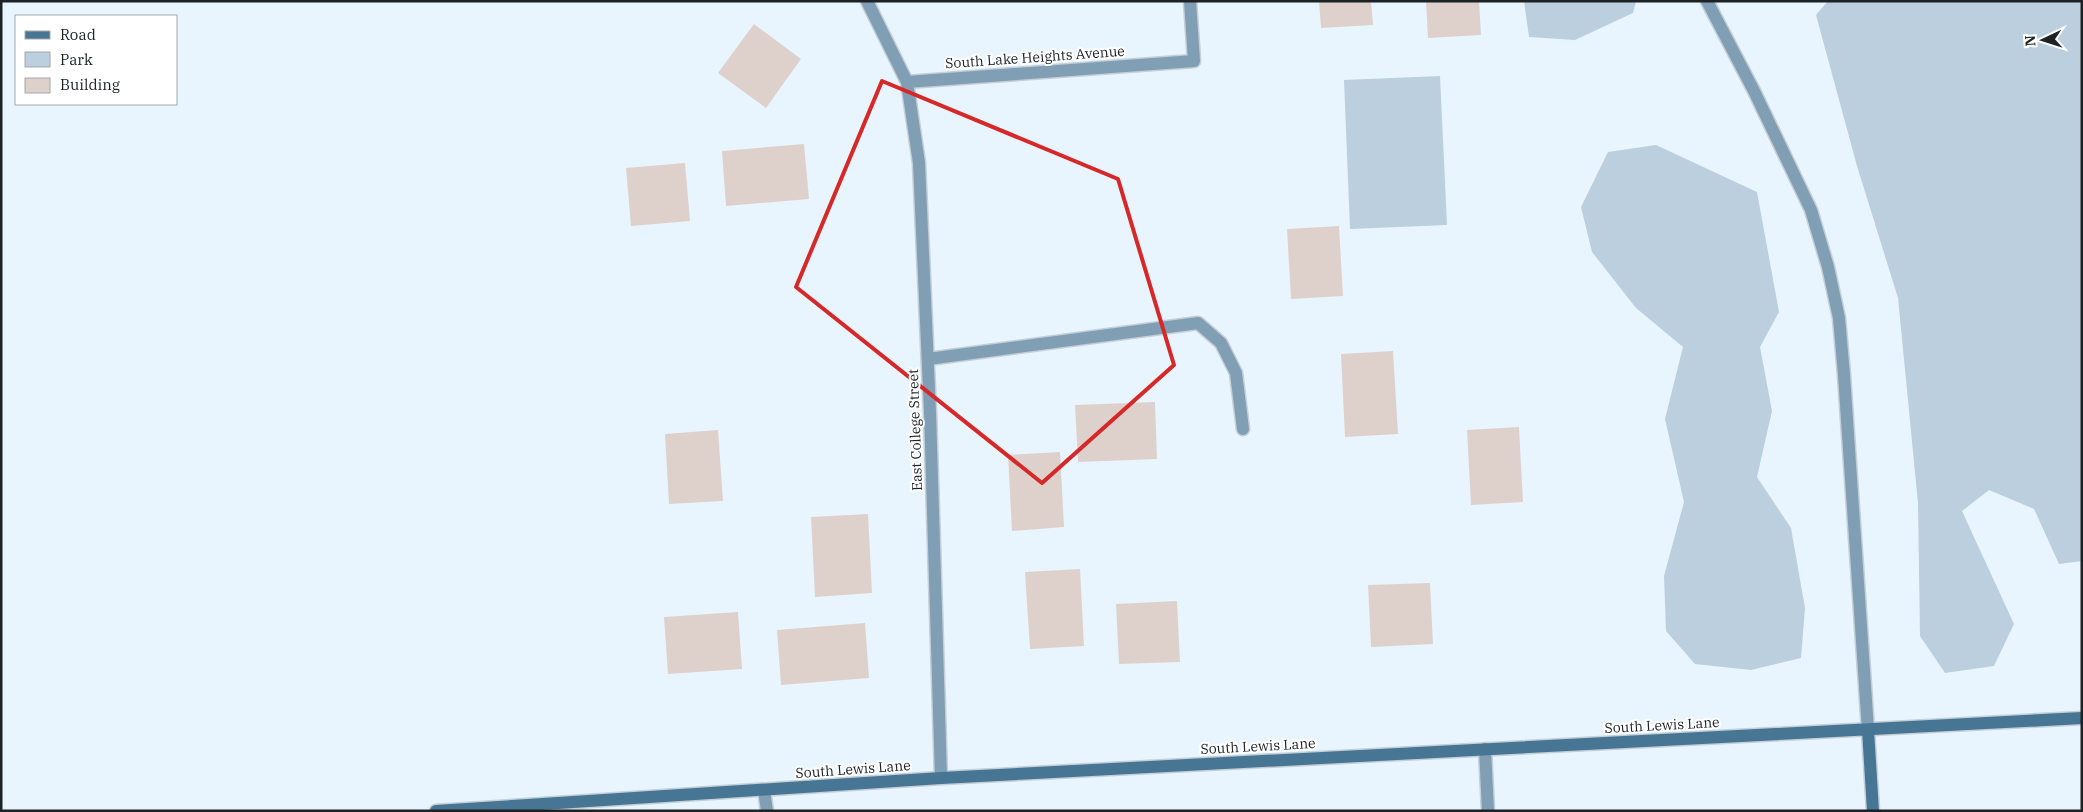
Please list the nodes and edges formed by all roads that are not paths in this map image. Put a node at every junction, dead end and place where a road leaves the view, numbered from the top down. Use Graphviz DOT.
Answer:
graph roads {
  1 [pos="867,1"];
  2 [pos="1190,1"];
  3 [pos="1707,1"];
  4 [pos="907,82"];
  5 [pos="928,359"];
  6 [pos="1243,429"];
  7 [pos="2082,718"];
  8 [pos="1868,730"];
  9 [pos="1485,749"];
  10 [pos="941,778"];
  11 [pos="764,790"];
  12 [pos="436,811"];
  13 [pos="767,811"];
  14 [pos="1488,811"];
  15 [pos="1873,811"];
  1 -- 4 [label="street"];
  2 -- 4 [label="street, South Lake Heights Avenue"];
  3 -- 8 [label="street"];
  4 -- 5 [label="street, East College Street"];
  5 -- 6 [label="street"];
  5 -- 10 [label="street, East College Street"];
  7 -- 8 [label="street, South Lewis Lane"];
  8 -- 9 [label="street, South Lewis Lane"];
  8 -- 15 [label="street"];
  9 -- 10 [label="street, South Lewis Lane"];
  9 -- 14 [label="street"];
  10 -- 11 [label="street, South Lewis Lane"];
  11 -- 12 [label="street, South Lewis Lane"];
  11 -- 13 [label="street"];
}
